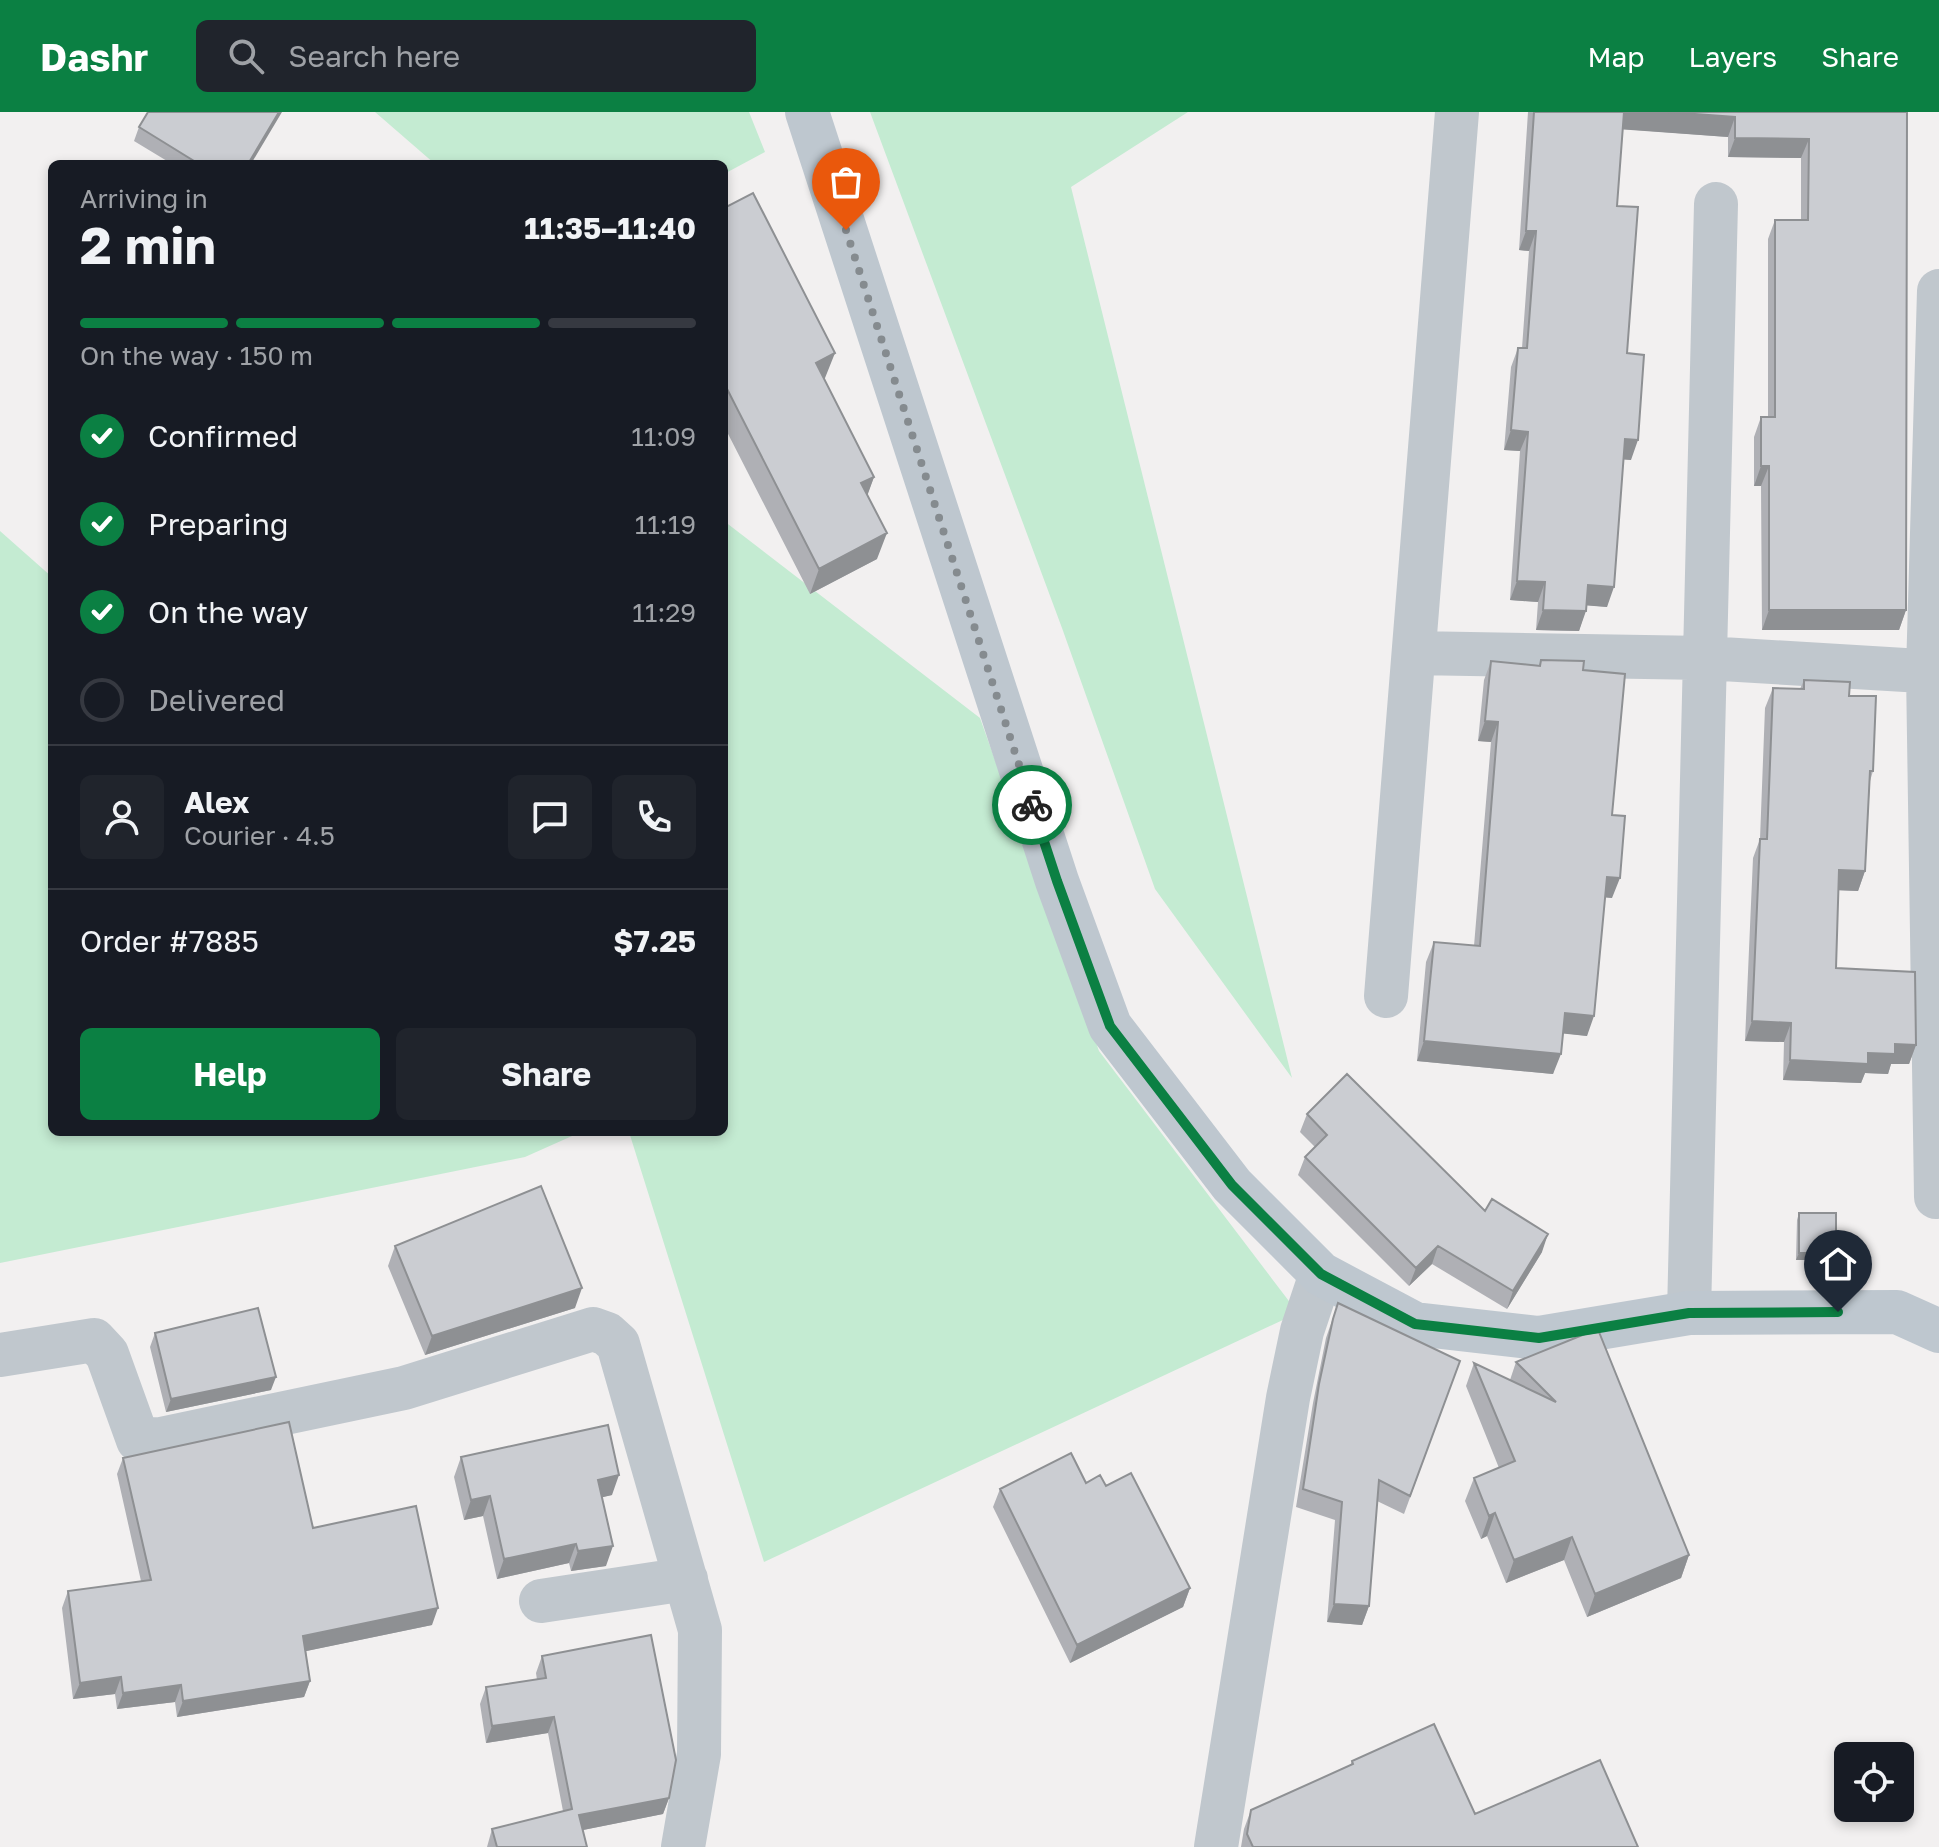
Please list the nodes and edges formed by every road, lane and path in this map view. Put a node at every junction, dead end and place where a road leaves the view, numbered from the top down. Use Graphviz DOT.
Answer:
graph roads {
  1 [pos="807,112"];
  2 [pos="1457,112"];
  3 [pos="1716,204"];
  4 [pos="1939,291"];
  5 [pos="1414,653"];
  6 [pos="1705,658"];
  7 [pos="1934,671"];
  8 [pos="1386,996"];
  9 [pos="1936,1197"];
  10 [pos="1321,1274"];
  11 [pos="1689,1313"];
  12 [pos="1939,1331"];
  13 [pos="0,1355"];
  14 [pos="686,1579"];
  15 [pos="541,1601"];
  16 [pos="683,1847"];
  17 [pos="1216,1847"];
  1 -- 10 [label="main road"];
  2 -- 5 [label="street"];
  3 -- 6 [label="street"];
  4 -- 7 [label="street"];
  5 -- 6 [label="street"];
  5 -- 8 [label="street"];
  6 -- 7 [label="street"];
  6 -- 11 [label="street"];
  7 -- 9 [label="street"];
  10 -- 11 [label="main road"];
  10 -- 17 [label="street"];
  11 -- 12 [label="main road"];
  13 -- 14 [label="street"];
  14 -- 15 [label="street"];
  14 -- 16 [label="street"];
}
